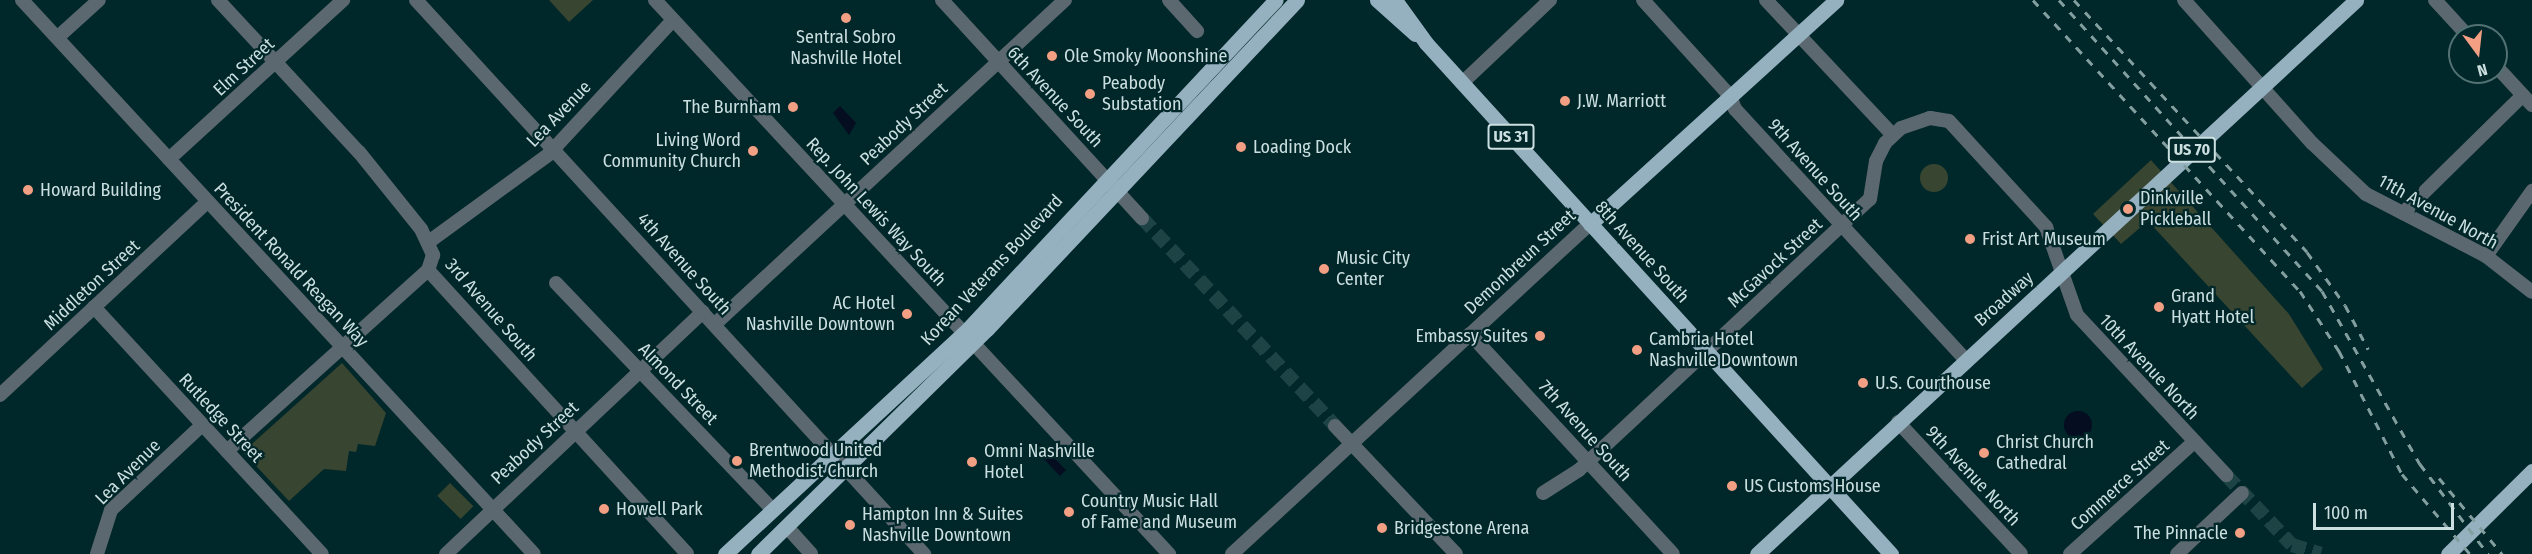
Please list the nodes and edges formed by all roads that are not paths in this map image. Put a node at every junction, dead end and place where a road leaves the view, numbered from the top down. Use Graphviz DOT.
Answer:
graph roads {
  1 [pos="22,0"];
  2 [pos="99,0"];
  3 [pos="218,0"];
  4 [pos="343,0"];
  5 [pos="416,0"];
  6 [pos="655,0"];
  7 [pos="942,0"];
  8 [pos="1065,0"];
  9 [pos="1168,0"];
  10 [pos="1276,0"];
  11 [pos="1297,0"];
  12 [pos="1377,0"];
  13 [pos="1395,0"];
  14 [pos="1550,0"];
  15 [pos="1643,0"];
  16 [pos="1766,0"];
  17 [pos="1836,0"];
  18 [pos="2184,0"];
  19 [pos="2356,0"];
  20 [pos="2435,0"];
  21 [pos="673,20"];
  22 [pos="2457,24"];
  23 [pos="1197,31"];
  24 [pos="1798,34"];
  25 [pos="58,37"];
  26 [pos="1426,43"];
  27 [pos="276,62"];
  28 [pos="999,62"];
  29 [pos="2508,79"];
  30 [pos="1462,83"];
  31 [pos="1730,96"];
  32 [pos="2527,100"];
  33 [pos="1892,134"];
  34 [pos="554,148"];
  35 [pos="169,159"];
  36 [pos="1105,177"];
  37 [pos="2532,191"];
  38 [pos="1119,192"];
  39 [pos="208,201"];
  40 [pos="844,204"];
  41 [pos="2403,213"];
  42 [pos="1142,218"];
  43 [pos="1590,224"];
  44 [pos="1841,226"];
  45 [pos="430,241"];
  46 [pos="2486,256"];
  47 [pos="428,270"];
  48 [pos="2062,273"];
  49 [pos="556,283"];
  50 [pos="2532,292"];
  51 [pos="94,307"];
  52 [pos="703,312"];
  53 [pos="715,324"];
  54 [pos="1470,334"];
  55 [pos="969,338"];
  56 [pos="342,346"];
  57 [pos="1706,352"];
  58 [pos="1966,360"];
  59 [pos="640,371"];
  60 [pos="0,395"];
  61 [pos="1898,422"];
  62 [pos="202,424"];
  63 [pos="1335,426"];
  64 [pos="574,432"];
  65 [pos="2193,442"];
  66 [pos="1352,444"];
  67 [pos="227,451"];
  68 [pos="834,457"];
  69 [pos="1589,461"];
  70 [pos="847,471"];
  71 [pos="2532,471"];
  72 [pos="2226,476"];
  73 [pos="1828,487"];
  74 [pos="1543,493"];
  75 [pos="2242,493"];
  76 [pos="492,509"];
  77 [pos="773,510"];
  78 [pos="787,527"];
  79 [pos="2449,552"];
  80 [pos="97,554"];
  81 [pos="322,554"];
  82 [pos="446,554"];
  83 [pos="534,554"];
  84 [pos="687,554"];
  85 [pos="725,554"];
  86 [pos="758,554"];
  87 [pos="811,554"];
  88 [pos="924,554"];
  89 [pos="1169,554"];
  90 [pos="1232,554"];
  91 [pos="1456,554"];
  92 [pos="1673,554"];
  93 [pos="1757,554"];
  94 [pos="1891,554"];
  95 [pos="2021,554"];
  96 [pos="2070,554"];
  97 [pos="2177,554"];
  1 -- 25 [label="street, President Ronald Reagan Way"];
  2 -- 25 [label="street"];
  3 -- 27 [label="street"];
  4 -- 27 [label="street, Elm Street"];
  5 -- 34 [label="street, 4th Avenue South"];
  6 -- 21 [label="street, Rep. John Lewis Way South"];
  7 -- 28 [label="street, 6th Avenue South"];
  8 -- 28 [label="street, Peabody Street"];
  9 -- 23 [label="street"];
  10 -- 36 [label="main road, Korean Veterans Boulevard"];
  11 -- 38 [label="main road, Korean Veterans Boulevard"];
  12 -- 26 [label="main road, 8th Avenue South / US 31"];
  13 -- 26 [label="main road, 8th Avenue South / US 31"];
  14 -- 30 [label="street"];
  15 -- 31 [label="street, 9th Avenue South"];
  16 -- 24 [label="street"];
  17 -- 24 [label="main road, Demonbreun Street"];
  18 -- 41 [label="street, 11th Avenue North"];
  19 -- 48 [label="main road, Broadway / US 70"];
  20 -- 22 [label="street"];
  21 -- 34 [label="street, Lea Avenue"];
  21 -- 40 [label="street, Rep. John Lewis Way South"];
  24 -- 31 [label="main road, Demonbreun Street"];
  24 -- 33 [label="street"];
  25 -- 35 [label="street, President Ronald Reagan Way"];
  26 -- 30 [label="main road, 8th Avenue South / US 31"];
  27 -- 35 [label="street, Elm Street"];
  27 -- 45 [label="street"];
  28 -- 36 [label="street, 6th Avenue South"];
  28 -- 40 [label="street, Peabody Street"];
  29 -- 32 [label="street"];
  30 -- 43 [label="main road, 8th Avenue South / US 31"];
  31 -- 43 [label="main road, Demonbreun Street"];
  31 -- 44 [label="street, 9th Avenue South"];
  32 -- 41 [label="street"];
  33 -- 44 [label="street, McGavock Street"];
  33 -- 48 [label="street"];
  34 -- 45 [label="street, Lea Avenue"];
  34 -- 52 [label="street, 4th Avenue South"];
  35 -- 39 [label="street, President Ronald Reagan Way"];
  36 -- 38 [label="street, 6th Avenue South"];
  36 -- 55 [label="main road, Korean Veterans Boulevard"];
  37 -- 46 [label="street"];
  38 -- 42 [label="street, 6th Avenue South"];
  38 -- 55 [label="main road, Korean Veterans Boulevard"];
  39 -- 51 [label="street, Middleton Street"];
  39 -- 56 [label="street, President Ronald Reagan Way"];
  40 -- 53 [label="street, Peabody Street"];
  40 -- 55 [label="street, Rep. John Lewis Way South"];
  41 -- 46 [label="street, 11th Avenue North"];
  43 -- 54 [label="street, Demonbreun Street"];
  43 -- 57 [label="main road, 8th Avenue South / US 31"];
  44 -- 57 [label="street, McGavock Street"];
  44 -- 58 [label="street, 9th Avenue South"];
  45 -- 47 [label="street, 3rd Avenue South"];
  46 -- 50 [label="street, 11th Avenue North"];
  47 -- 56 [label="street"];
  47 -- 64 [label="street, 3rd Avenue South"];
  48 -- 58 [label="main road, Broadway / US 70"];
  48 -- 65 [label="street, 10th Avenue North"];
  49 -- 59 [label="street, Almond Street"];
  51 -- 60 [label="street, Middleton Street"];
  51 -- 62 [label="street, Rutledge Street"];
  52 -- 53 [label="street, 4th Avenue South"];
  52 -- 59 [label="street, Peabody Street"];
  53 -- 68 [label="street, 4th Avenue South"];
  54 -- 66 [label="street, Demonbreun Street"];
  54 -- 69 [label="street, 7th Avenue South"];
  55 -- 68 [label="main road, Korean Veterans Boulevard"];
  55 -- 70 [label="main road, Korean Veterans Boulevard"];
  55 -- 89 [label="street, Rep. John Lewis Way South"];
  56 -- 67 [label="street"];
  56 -- 76 [label="street, President Ronald Reagan Way"];
  57 -- 69 [label="street, McGavock Street"];
  57 -- 73 [label="main road, 8th Avenue South / US 31"];
  58 -- 61 [label="main road, Broadway / US 70"];
  59 -- 64 [label="street, Peabody Street"];
  59 -- 77 [label="street, Almond Street"];
  61 -- 73 [label="main road, Broadway / US 70"];
  61 -- 95 [label="street, 9th Avenue North"];
  62 -- 67 [label="street, Rutledge Street"];
  62 -- 80 [label="street, Lea Avenue"];
  63 -- 66 [label="street"];
  64 -- 76 [label="street, Peabody Street"];
  64 -- 84 [label="street, 3rd Avenue South"];
  65 -- 72 [label="street, 10th Avenue North"];
  65 -- 96 [label="street, Commerce Street"];
  66 -- 90 [label="street, Demonbreun Street"];
  66 -- 91 [label="street"];
  67 -- 81 [label="street, Rutledge Street"];
  68 -- 70 [label="street, 4th Avenue South"];
  68 -- 77 [label="main road, Korean Veterans Boulevard"];
  69 -- 74 [label="street, McGavock Street"];
  69 -- 92 [label="street, 7th Avenue South"];
  70 -- 78 [label="main road, Korean Veterans Boulevard"];
  70 -- 88 [label="street, 4th Avenue South"];
  71 -- 79 [label="main road"];
  73 -- 93 [label="main road, Broadway / US 70"];
  73 -- 94 [label="main road, US 31"];
  75 -- 97 [label="street"];
  76 -- 82 [label="street, Peabody Street"];
  76 -- 83 [label="street, President Ronald Reagan Way"];
  77 -- 85 [label="main road, Korean Veterans Boulevard"];
  78 -- 86 [label="main road, Korean Veterans Boulevard"];
  78 -- 87 [label="street"];
}
